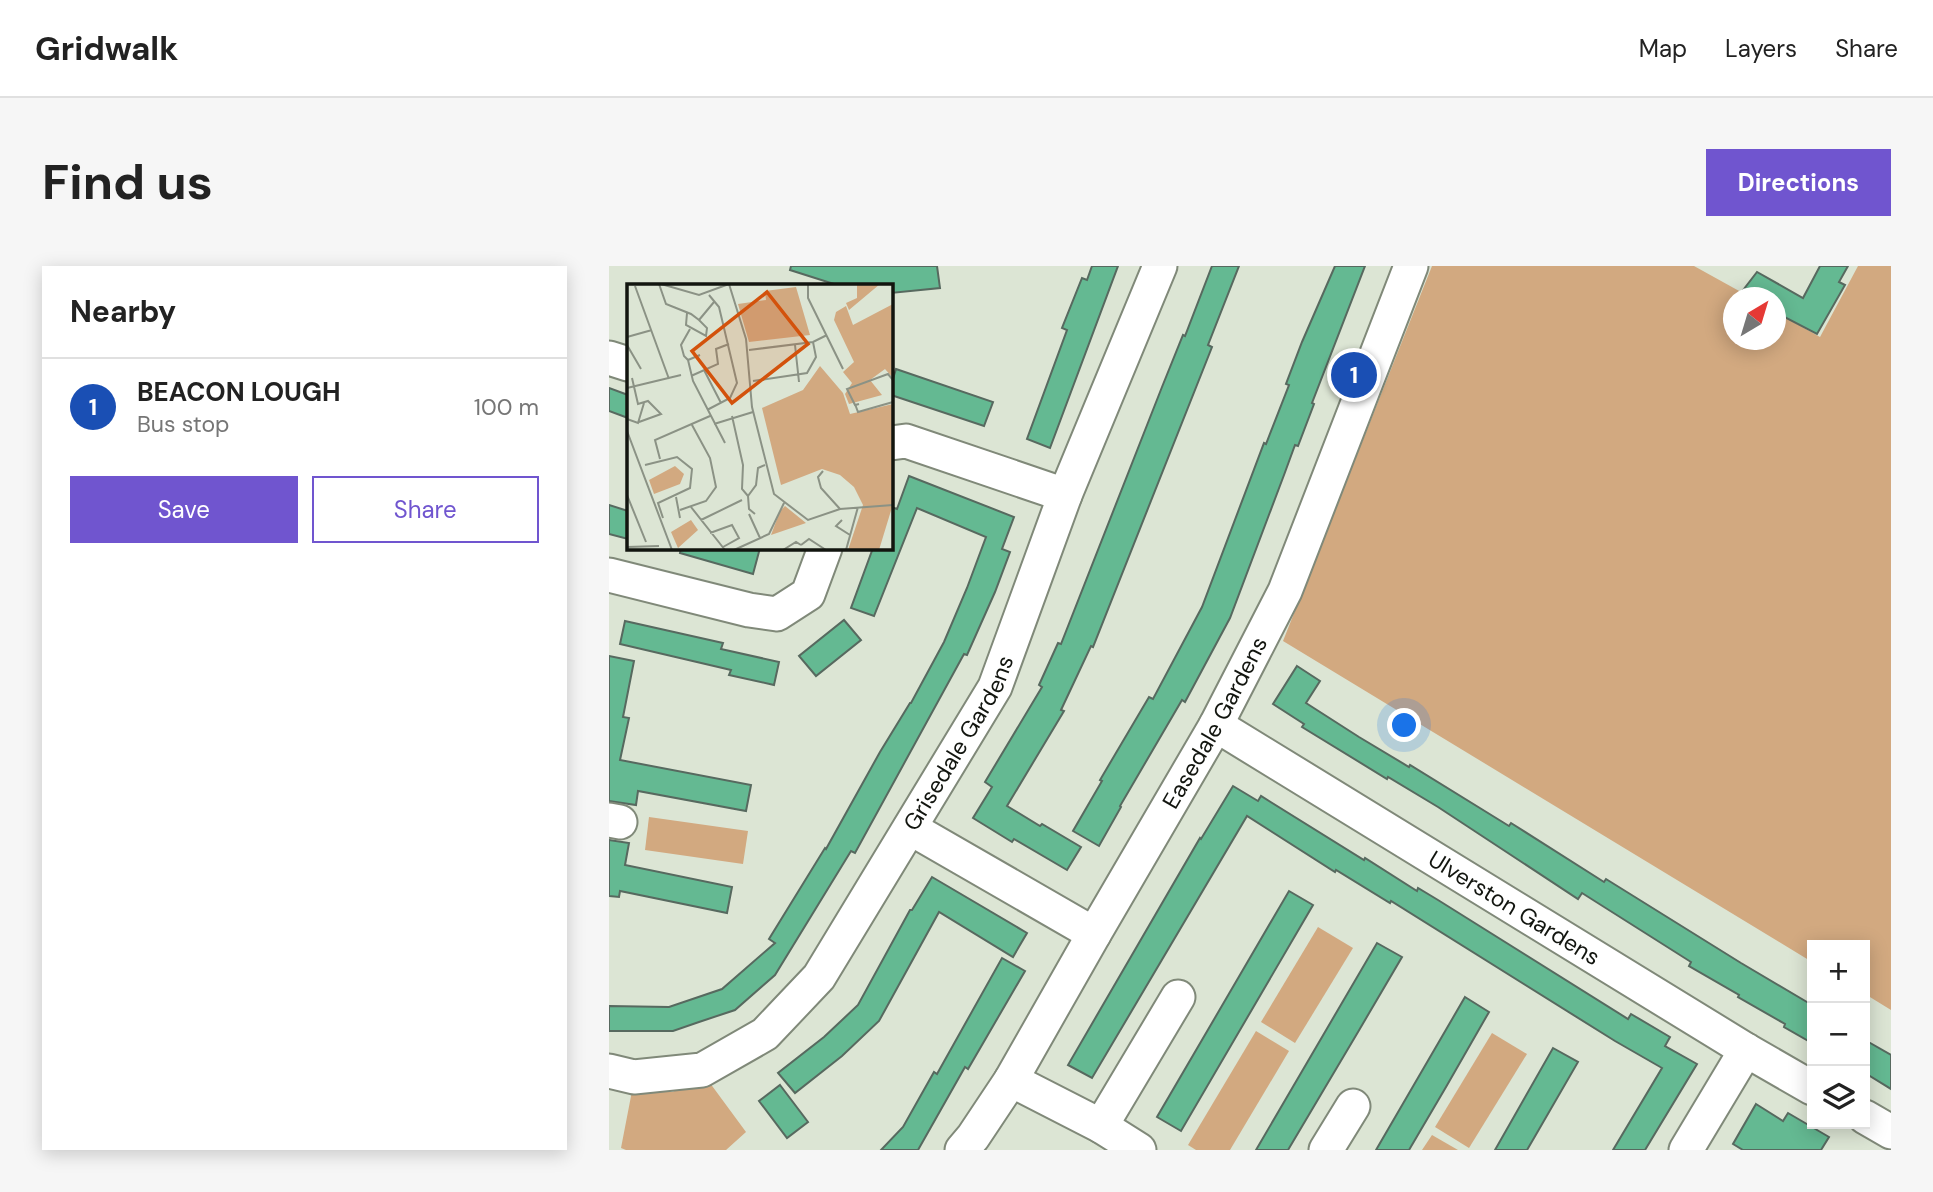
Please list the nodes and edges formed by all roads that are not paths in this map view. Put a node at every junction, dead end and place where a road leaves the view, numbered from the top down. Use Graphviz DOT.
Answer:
graph roads {
  1 [pos="1160,266"];
  2 [pos="1411,266"];
  3 [pos="609,358"];
  4 [pos="627,364"];
  5 [pos="893,443"];
  6 [pos="1065,495"];
  7 [pos="824,550"];
  8 [pos="609,575"];
  9 [pos="1216,725"];
  10 [pos="910,828"];
  11 [pos="1094,934"];
  12 [pos="1178,997"];
  13 [pos="1746,1050"];
  14 [pos="609,1071"];
  15 [pos="1011,1080"];
  16 [pos="1807,1085"];
  17 [pos="1353,1105"];
  18 [pos="1870,1120"];
  19 [pos="1101,1126"];
  20 [pos="1891,1132"];
  21 [pos="962,1150"];
  22 [pos="1139,1150"];
  23 [pos="1326,1150"];
  24 [pos="1686,1150"];
  1 -- 6 [label="street, Grisedale Gardens"];
  2 -- 9 [label="street, Easedale Gardens"];
  3 -- 4 [label="street"];
  5 -- 6 [label="street"];
  6 -- 10 [label="street, Grisedale Gardens"];
  7 -- 8 [label="street"];
  9 -- 11 [label="street, Easedale Gardens"];
  9 -- 13 [label="street, Ulverston Gardens"];
  10 -- 11 [label="street"];
  10 -- 14 [label="street, Grisedale Gardens"];
  11 -- 15 [label="street, Easedale Gardens"];
  12 -- 19 [label="street"];
  13 -- 16 [label="street, Ulverston Gardens"];
  13 -- 24 [label="street"];
  15 -- 19 [label="street"];
  15 -- 21 [label="street, Easedale Gardens"];
  17 -- 23 [label="street"];
  18 -- 20 [label="street"];
  19 -- 22 [label="street"];
}
